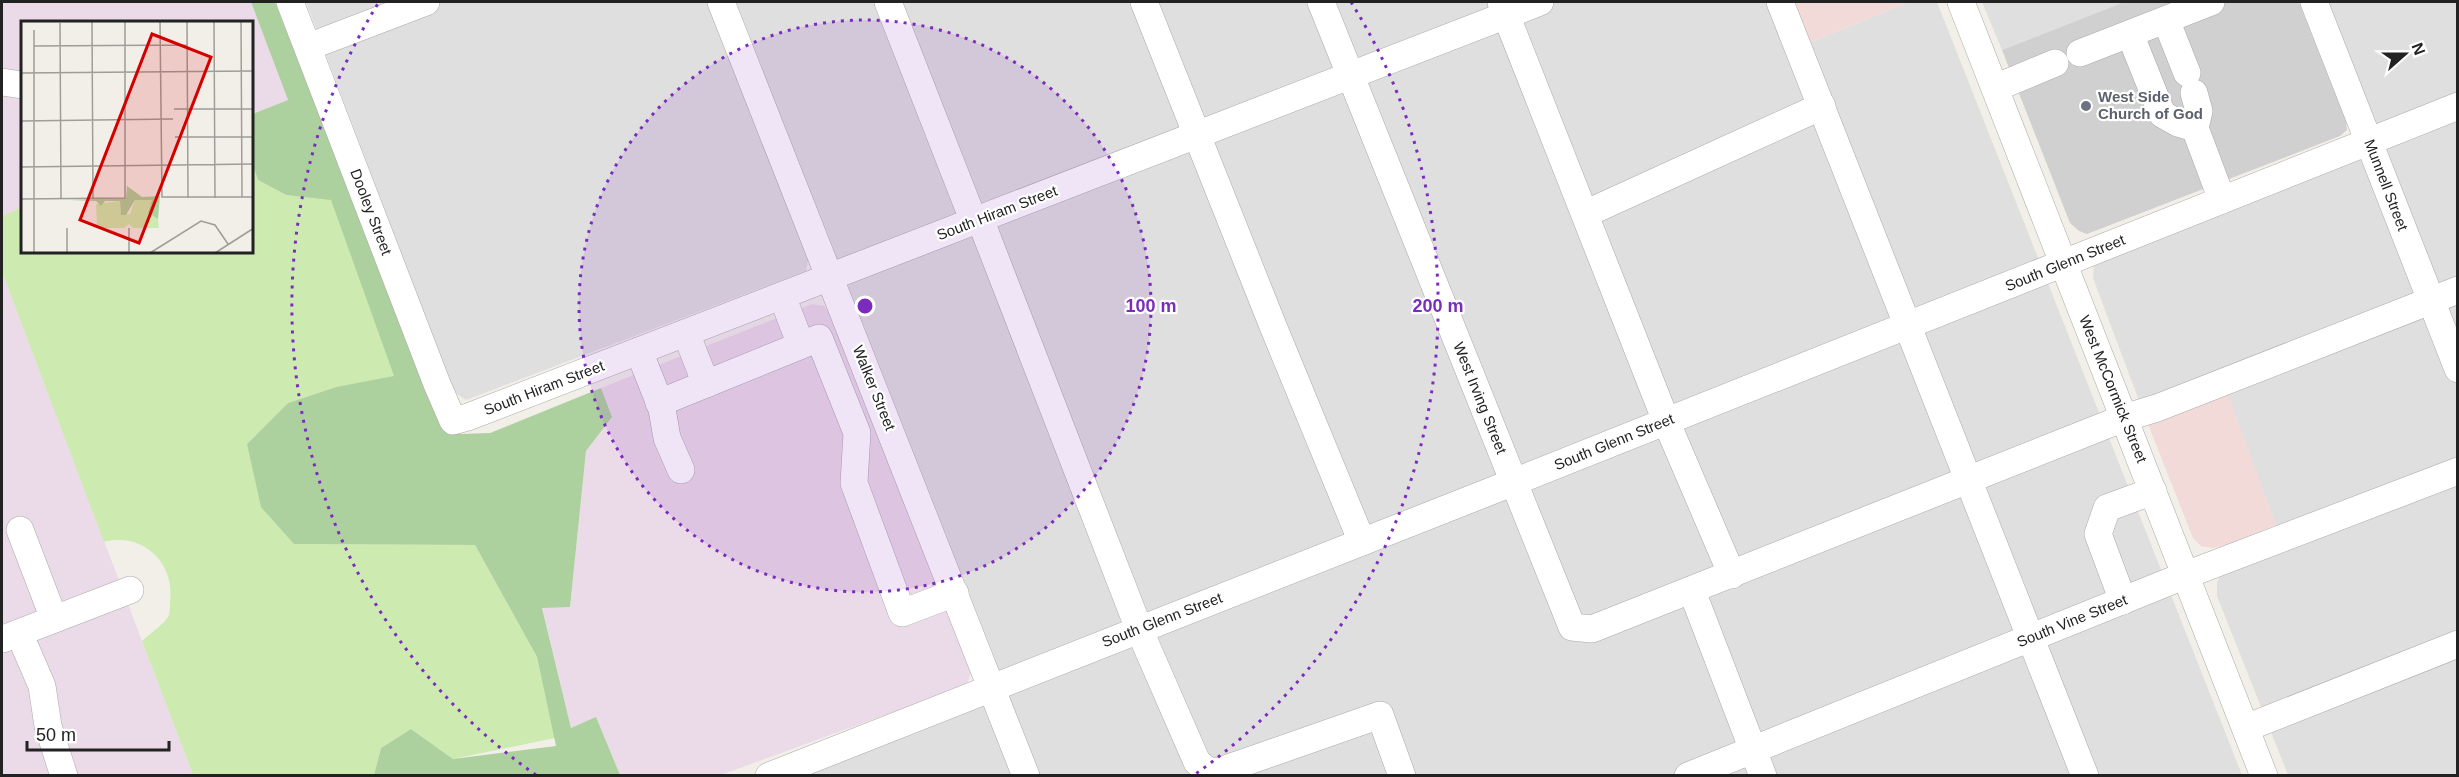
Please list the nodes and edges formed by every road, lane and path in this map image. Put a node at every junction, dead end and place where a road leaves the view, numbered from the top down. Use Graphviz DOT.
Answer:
graph roads {
  1 [pos="290,2"];
  2 [pos="426,2"];
  3 [pos="721,2"];
  4 [pos="888,2"];
  5 [pos="1144,2"];
  6 [pos="1321,2"];
  7 [pos="1540,2"];
  8 [pos="1780,2"];
  9 [pos="1961,2"];
  10 [pos="2211,2"];
  11 [pos="2314,2"];
  12 [pos="1504,8"];
  13 [pos="2166,20"];
  14 [pos="2130,34"];
  15 [pos="308,46"];
  16 [pos="2080,53"];
  17 [pos="2055,63"];
  18 [pos="1350,76"];
  19 [pos="2,82"];
  20 [pos="21,85"];
  21 [pos="1995,88"];
  22 [pos="1822,106"];
  23 [pos="2457,106"];
  24 [pos="2195,128"];
  25 [pos="1198,135"];
  26 [pos="2368,141"];
  27 [pos="2222,200"];
  28 [pos="1585,214"];
  29 [pos="977,220"];
  30 [pos="2063,263"];
  31 [pos="830,277"];
  32 [pos="2457,290"];
  33 [pos="782,296"];
  34 [pos="2431,301"];
  35 [pos="1908,325"];
  36 [pos="686,333"];
  37 [pos="801,345"];
  38 [pos="639,351"];
  39 [pos="2457,369"];
  40 [pos="706,384"];
  41 [pos="659,403"];
  42 [pos="2124,418"];
  43 [pos="453,421"];
  44 [pos="1666,421"];
  45 [pos="893,437"];
  46 [pos="856,452"];
  47 [pos="681,470"];
  48 [pos="2457,471"];
  49 [pos="1969,480"];
  50 [pos="1514,482"];
  51 [pos="2153,491"];
  52 [pos="20,530"];
  53 [pos="1362,542"];
  54 [pos="1732,575"];
  55 [pos="2186,575"];
  56 [pos="130,590"];
  57 [pos="1692,591"];
  58 [pos="955,592"];
  59 [pos="2123,601"];
  60 [pos="54,619"];
  61 [pos="1139,629"];
  62 [pos="10,636"];
  63 [pos="2031,638"];
  64 [pos="2457,644"];
  65 [pos="992,687"];
  66 [pos="2246,728"];
  67 [pos="1753,750"];
  68 [pos="64,776"];
  69 [pos="769,776"];
  70 [pos="1026,776"];
  71 [pos="1402,776"];
  72 [pos="1688,776"];
  73 [pos="1763,776"];
  74 [pos="2085,776"];
  75 [pos="2264,776"];
  1 -- 15 [label="street, Dooley Street"];
  2 -- 15 [label="street"];
  3 -- 31 [label="street, Walker Street"];
  4 -- 29 [label="street"];
  5 -- 25 [label="street"];
  6 -- 18 [label="street, West Irving Street"];
  7 -- 12 [label="street, South Hiram Street"];
  8 -- 22 [label="street"];
  9 -- 21 [label="street, West McCormick Street"];
  10 -- 13 [label="street"];
  11 -- 26 [label="street, Munnell Street"];
  12 -- 18 [label="street, South Hiram Street"];
  12 -- 28 [label="street"];
  13 -- 14 [label="street"];
  13 -- 24 [label="street"];
  14 -- 16 [label="street"];
  14 -- 24 [label="street"];
  15 -- 43 [label="street, Dooley Street"];
  17 -- 21 [label="street"];
  18 -- 25 [label="street, South Hiram Street"];
  18 -- 50 [label="street, West Irving Street"];
  19 -- 20 [label="street"];
  21 -- 30 [label="street, West McCormick Street"];
  22 -- 28 [label="street"];
  22 -- 35 [label="street"];
  23 -- 26 [label="street, South Glenn Street"];
  24 -- 27 [label="street"];
  25 -- 29 [label="street, South Hiram Street"];
  25 -- 53 [label="street"];
  26 -- 27 [label="street, South Glenn Street"];
  26 -- 34 [label="street, Munnell Street"];
  27 -- 30 [label="street, South Glenn Street"];
  28 -- 44 [label="street"];
  29 -- 31 [label="street, South Hiram Street"];
  29 -- 61 [label="street"];
  30 -- 35 [label="street, South Glenn Street"];
  30 -- 42 [label="street, West McCormick Street"];
  31 -- 33 [label="street, South Hiram Street"];
  31 -- 45 [label="street, Walker Street"];
  32 -- 34 [label="street"];
  33 -- 36 [label="street, South Hiram Street"];
  33 -- 37 [label="street"];
  34 -- 39 [label="street, Munnell Street"];
  34 -- 42 [label="street"];
  35 -- 44 [label="street, South Glenn Street"];
  35 -- 49 [label="street"];
  36 -- 38 [label="street, South Hiram Street"];
  36 -- 40 [label="street"];
  37 -- 40 [label="street"];
  37 -- 46 [label="street"];
  38 -- 41 [label="street"];
  38 -- 43 [label="street, South Hiram Street"];
  40 -- 41 [label="street"];
  41 -- 47 [label="street"];
  42 -- 49 [label="street"];
  42 -- 51 [label="street, West McCormick Street"];
  44 -- 50 [label="street, South Glenn Street"];
  44 -- 54 [label="street"];
  45 -- 46 [label="street"];
  45 -- 58 [label="street, Walker Street"];
  46 -- 58 [label="street"];
  48 -- 55 [label="street, South Vine Street"];
  49 -- 54 [label="street"];
  49 -- 63 [label="street"];
  50 -- 53 [label="street, South Glenn Street"];
  50 -- 57 [label="street, West Irving Street"];
  51 -- 55 [label="street, West McCormick Street"];
  51 -- 59 [label="street"];
  52 -- 60 [label="street"];
  53 -- 61 [label="street, South Glenn Street"];
  54 -- 57 [label="street"];
  55 -- 59 [label="street, South Vine Street"];
  55 -- 66 [label="street, West McCormick Street"];
  56 -- 60 [label="street"];
  57 -- 67 [label="street"];
  58 -- 65 [label="street, Walker Street"];
  59 -- 63 [label="street, South Vine Street"];
  60 -- 62 [label="street"];
  61 -- 65 [label="street, South Glenn Street"];
  61 -- 71 [label="street"];
  62 -- 68 [label="street"];
  63 -- 67 [label="street, South Vine Street"];
  63 -- 74 [label="street"];
  64 -- 66 [label="street"];
  65 -- 69 [label="street, South Glenn Street"];
  65 -- 70 [label="street, Walker Street"];
  66 -- 75 [label="street, West McCormick Street"];
  67 -- 72 [label="street, South Vine Street"];
  67 -- 73 [label="street"];
}
